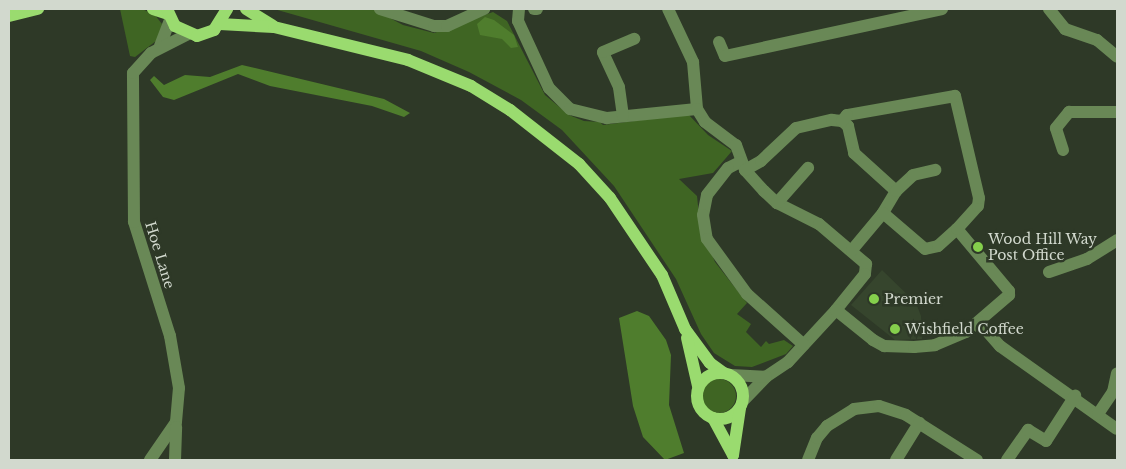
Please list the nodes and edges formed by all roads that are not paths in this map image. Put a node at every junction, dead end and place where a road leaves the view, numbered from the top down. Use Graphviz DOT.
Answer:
graph roads {
  1 [pos="38,9"];
  2 [pos="153,9"];
  3 [pos="227,9"];
  4 [pos="246,9"];
  5 [pos="380,9"];
  6 [pos="484,9"];
  7 [pos="518,9"];
  8 [pos="668,9"];
  9 [pos="942,9"];
  10 [pos="1049,9"];
  11 [pos="168,14"];
  12 [pos="9,16"];
  13 [pos="220,24"];
  14 [pos="274,27"];
  15 [pos="188,34"];
  16 [pos="634,39"];
  17 [pos="719,42"];
  18 [pos="160,46"];
  19 [pos="1117,57"];
  20 [pos="697,108"];
  21 [pos="1117,112"];
  22 [pos="623,116"];
  23 [pos="842,121"];
  24 [pos="1063,150"];
  25 [pos="742,166"];
  26 [pos="808,168"];
  27 [pos="935,170"];
  28 [pos="896,191"];
  29 [pos="777,203"];
  30 [pos="883,213"];
  31 [pos="957,229"];
  32 [pos="1117,240"];
  33 [pos="852,250"];
  34 [pos="1049,272"];
  35 [pos="836,310"];
  36 [pos="979,322"];
  37 [pos="685,329"];
  38 [pos="804,345"];
  39 [pos="1117,373"];
  40 [pos="728,374"];
  41 [pos="766,377"];
  42 [pos="698,386"];
  43 [pos="1075,396"];
  44 [pos="741,405"];
  45 [pos="1098,414"];
  46 [pos="713,418"];
  47 [pos="176,422"];
  48 [pos="919,422"];
  49 [pos="1117,429"];
  50 [pos="733,458"];
  51 [pos="156,459"];
  52 [pos="175,460"];
  53 [pos="808,460"];
  54 [pos="896,460"];
  55 [pos="977,460"];
  56 [pos="1007,460"];
  1 -- 12 [label="main road"];
  2 -- 11 [label="main road"];
  3 -- 13 [label="main road"];
  4 -- 14 [label="main road"];
  5 -- 6 [label="street"];
  7 -- 22 [label="street"];
  8 -- 20 [label="street"];
  9 -- 17 [label="street"];
  10 -- 19 [label="street"];
  11 -- 15 [label="main road"];
  11 -- 18 [label="street, Hoe Lane"];
  13 -- 14 [label="main road"];
  13 -- 15 [label="main road"];
  14 -- 37 [label="main road"];
  15 -- 18 [label="street, Hoe Lane"];
  16 -- 22 [label="street"];
  18 -- 47 [label="street, Hoe Lane"];
  20 -- 22 [label="street"];
  20 -- 25 [label="street"];
  21 -- 24 [label="street"];
  23 -- 25 [label="street"];
  23 -- 28 [label="street"];
  23 -- 31 [label="street"];
  25 -- 29 [label="street"];
  25 -- 38 [label="street"];
  26 -- 29 [label="street"];
  27 -- 28 [label="street"];
  28 -- 30 [label="street"];
  29 -- 33 [label="street"];
  30 -- 31 [label="street"];
  30 -- 33 [label="street"];
  31 -- 36 [label="street"];
  32 -- 34 [label="street"];
  33 -- 35 [label="street"];
  35 -- 36 [label="street"];
  35 -- 38 [label="street"];
  36 -- 43 [label="street"];
  37 -- 40 [label="main road"];
  37 -- 42 [label="main road"];
  38 -- 41 [label="street"];
  39 -- 45 [label="street"];
  40 -- 41 [label="street"];
  40 -- 42 [label="main road"];
  40 -- 44 [label="main road"];
  41 -- 44 [label="street"];
  42 -- 46 [label="main road"];
  43 -- 45 [label="street"];
  43 -- 56 [label="street"];
  44 -- 46 [label="main road"];
  44 -- 50 [label="main road"];
  45 -- 49 [label="street"];
  46 -- 50 [label="main road"];
  47 -- 51 [label="street, Hoe Lane"];
  47 -- 52 [label="street, Hoe Lane"];
  48 -- 53 [label="street"];
  48 -- 54 [label="street"];
  48 -- 55 [label="street"];
}
